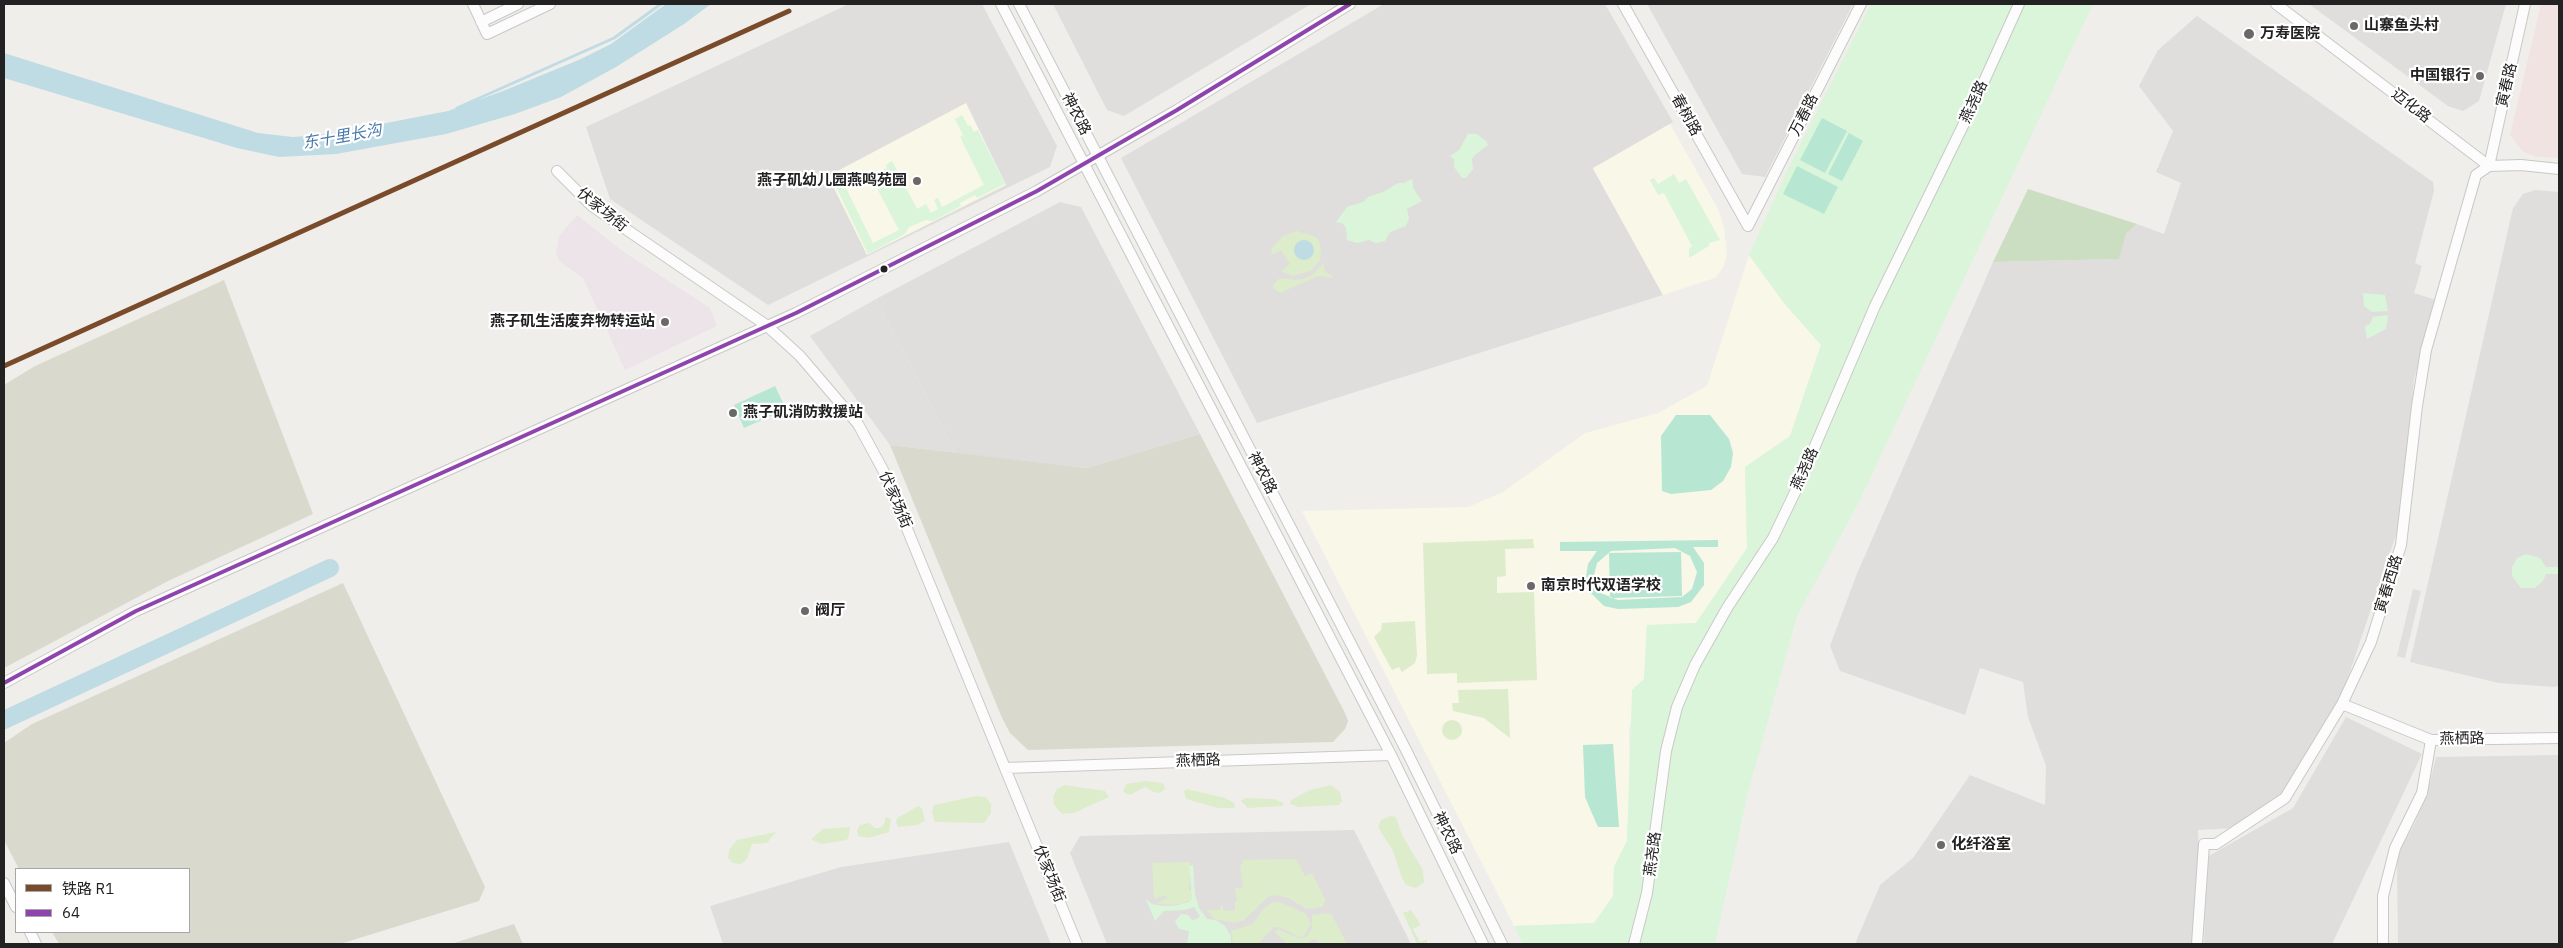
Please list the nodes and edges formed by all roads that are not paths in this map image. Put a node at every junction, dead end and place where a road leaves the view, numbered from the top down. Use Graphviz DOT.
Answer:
graph roads {
  1 [pos="473,4"];
  2 [pos="518,4"];
  3 [pos="550,4"];
  4 [pos="1001,4"];
  5 [pos="1019,4"];
  6 [pos="1350,4"];
  7 [pos="1623,4"];
  8 [pos="1861,4"];
  9 [pos="2018,4"];
  10 [pos="2276,4"];
  11 [pos="2525,4"];
  12 [pos="481,22"];
  13 [pos="1098,157"];
  14 [pos="1085,165"];
  15 [pos="2489,166"];
  16 [pos="2559,169"];
  17 [pos="557,171"];
  18 [pos="1748,226"];
  19 [pos="766,325"];
  20 [pos="4,682"];
  21 [pos="2342,704"];
  22 [pos="2559,738"];
  23 [pos="2431,740"];
  24 [pos="1391,755"];
  25 [pos="1005,768"];
  26 [pos="4,883"];
  27 [pos="15,905"];
  28 [pos="1077,944"];
  29 [pos="1484,944"];
  30 [pos="1502,944"];
  31 [pos="1634,944"];
  32 [pos="2197,944"];
  33 [pos="2383,944"];
  1 -- 12 [label="street"];
  2 -- 12 [label="street"];
  3 -- 12 [label="street"];
  4 -- 14 [label="street, 神农路"];
  5 -- 13 [label="street, 神农路"];
  6 -- 13 [label="street"];
  7 -- 18 [label="street, 春树路"];
  8 -- 18 [label="street, 万春路"];
  9 -- 31 [label="street, 燕尧路"];
  10 -- 15 [label="street, 迈化路"];
  11 -- 15 [label="street, 寅春路"];
  13 -- 14 [label="street"];
  13 -- 30 [label="street, 神农路"];
  14 -- 19 [label="street"];
  14 -- 24 [label="street, 神农路"];
  15 -- 16 [label="street"];
  15 -- 21 [label="street, 寅春西路"];
  17 -- 19 [label="street, 伏家场街"];
  19 -- 20 [label="street"];
  19 -- 25 [label="street, 伏家场街"];
  21 -- 23 [label="street, 燕栖路"];
  21 -- 32 [label="street, 寅春西路"];
  22 -- 23 [label="street, 燕栖路"];
  23 -- 33 [label="street"];
  24 -- 25 [label="street, 燕栖路"];
  24 -- 29 [label="street, 神农路"];
  25 -- 28 [label="street, 伏家场街"];
  26 -- 27 [label="street"];
}
